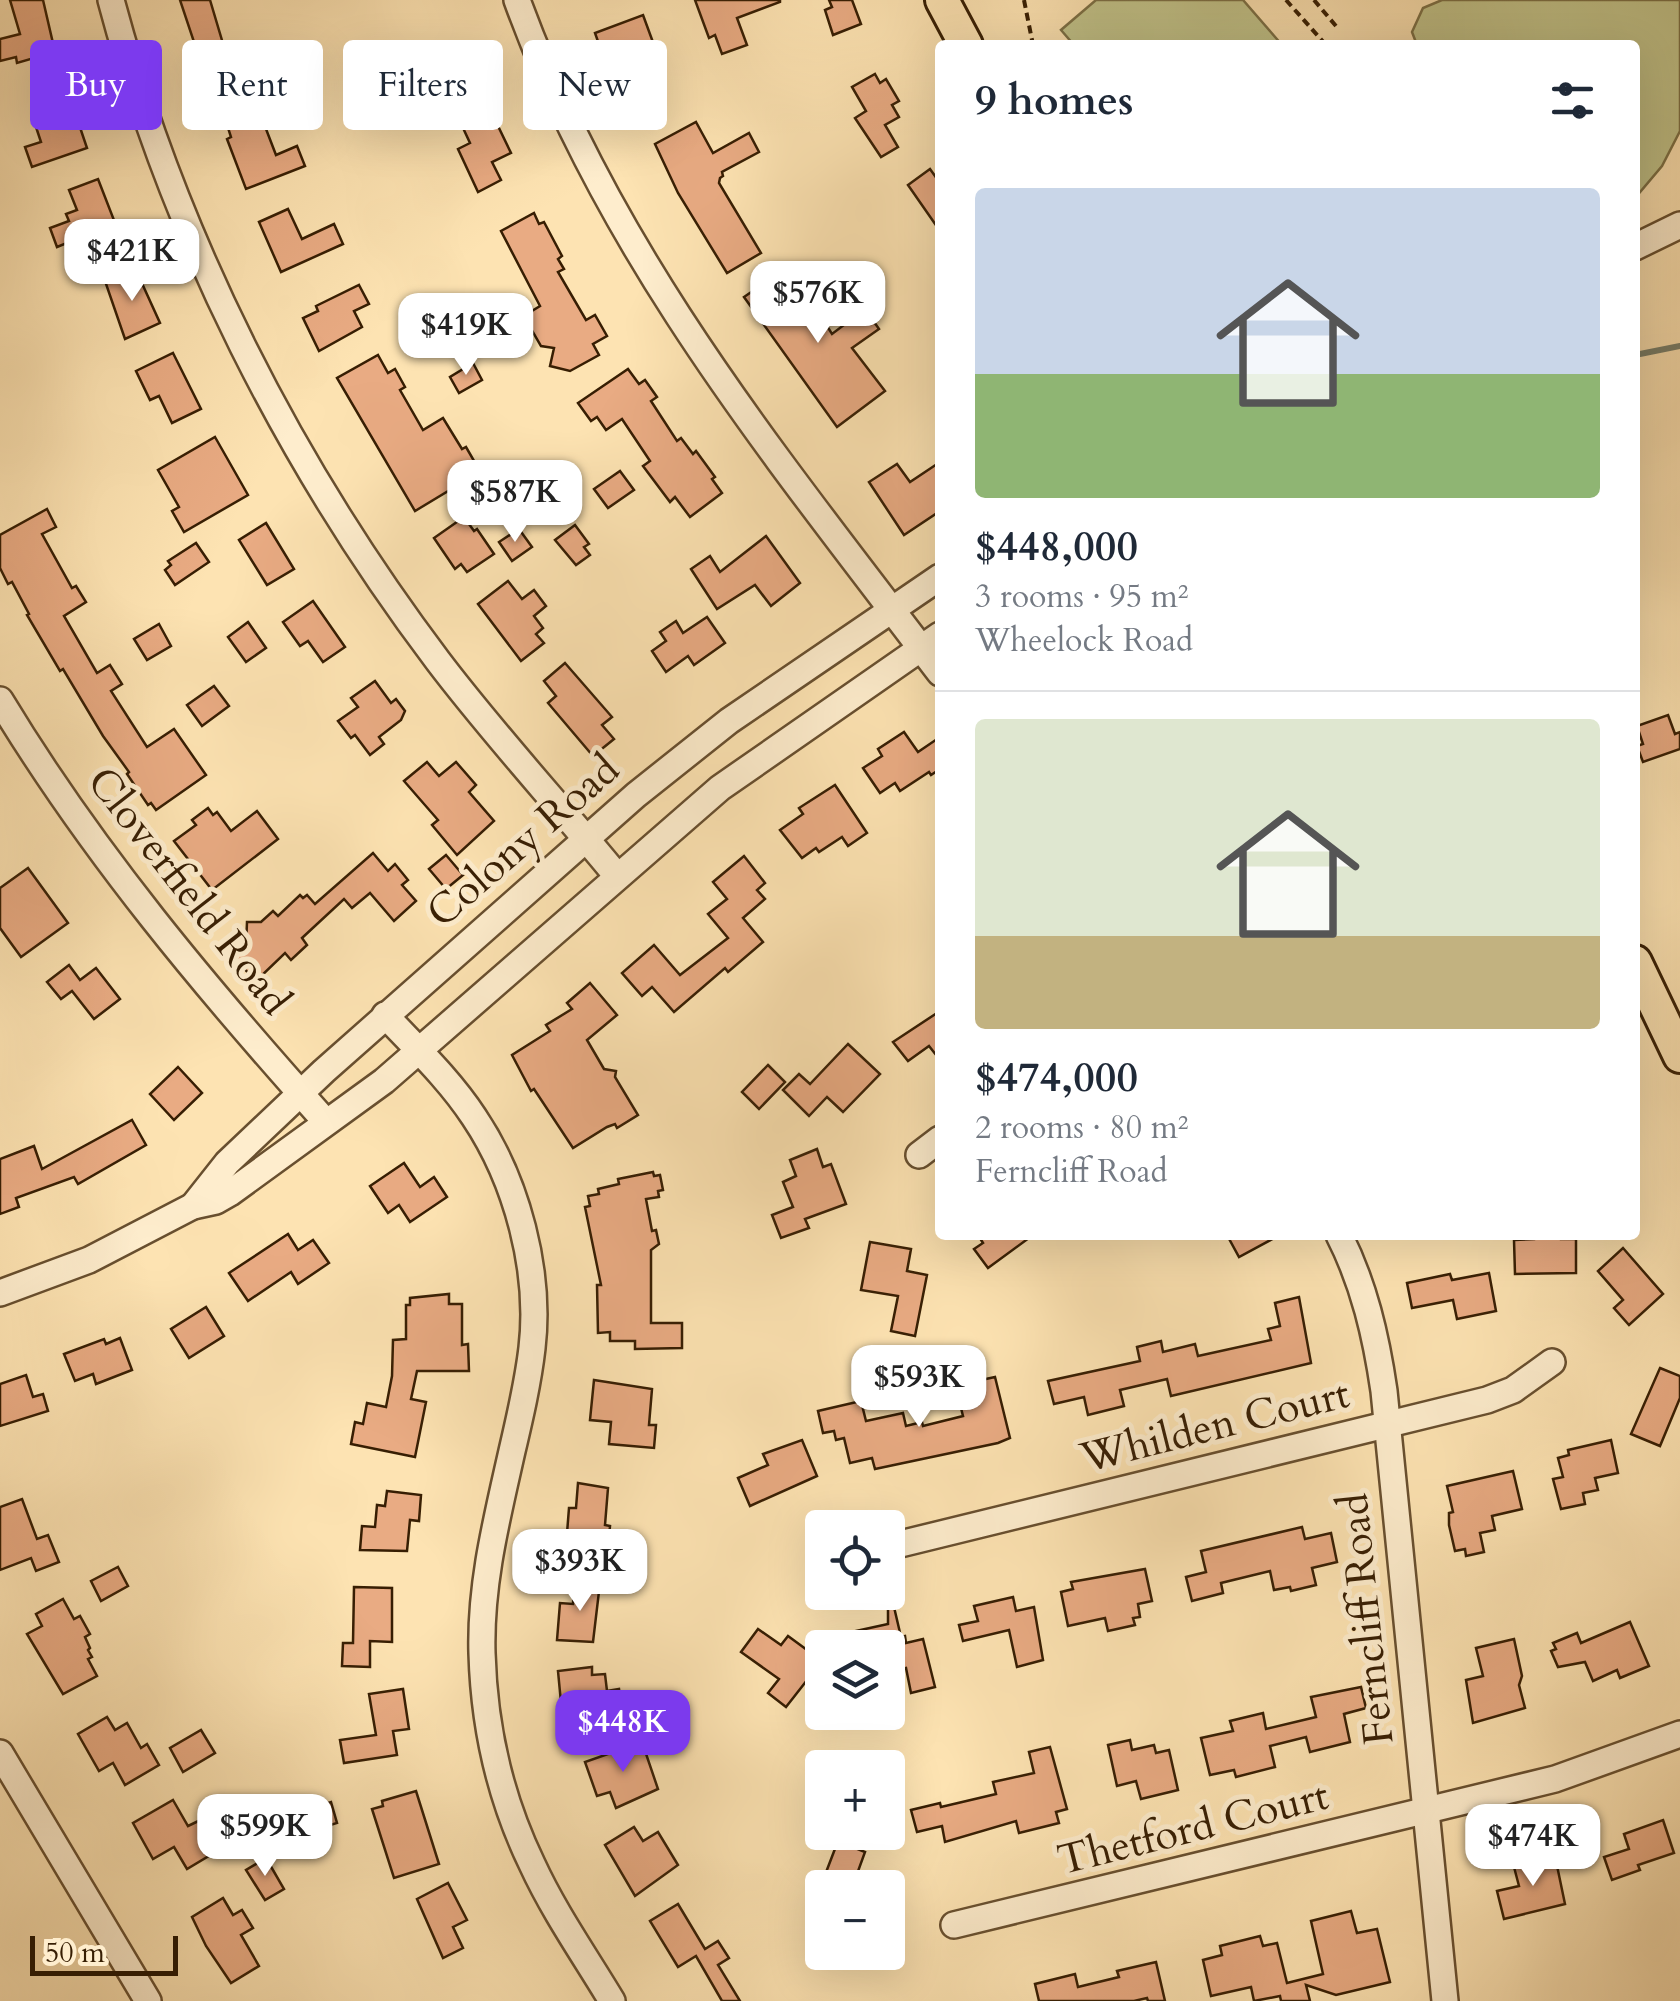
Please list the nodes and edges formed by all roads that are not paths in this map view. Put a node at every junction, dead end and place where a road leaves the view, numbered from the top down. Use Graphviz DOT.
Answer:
graph roads {
  1 [pos="111,0"];
  2 [pos="517,0"];
  3 [pos="942,0"];
  4 [pos="963,40"];
  5 [pos="1680,225"];
  6 [pos="1640,245"];
  7 [pos="935,581"];
  8 [pos="892,611"];
  9 [pos="930,641"];
  10 [pos="0,700"];
  11 [pos="586,837"];
  12 [pos="618,876"];
  13 [pos="1640,972"];
  14 [pos="385,1014"];
  15 [pos="419,1051"];
  16 [pos="1680,1056"];
  17 [pos="300,1094"];
  18 [pos="326,1122"];
  19 [pos="935,1143"];
  20 [pos="919,1155"];
  21 [pos="193,1206"];
  22 [pos="1341,1240"];
  23 [pos="0,1293"];
  24 [pos="1552,1362"];
  25 [pos="1387,1425"];
  26 [pos="905,1542"];
  27 [pos="1680,1734"];
  28 [pos="0,1753"];
  29 [pos="1425,1812"];
  30 [pos="954,1924"];
  31 [pos="148,2001"];
  32 [pos="612,2001"];
  33 [pos="1445,2001"];
  1 -- 11 [label="street"];
  2 -- 8 [label="street"];
  3 -- 4 [label="main road"];
  5 -- 6 [label="street"];
  7 -- 8 [label="street, Colony Road"];
  8 -- 9 [label="street"];
  8 -- 11 [label="street, Colony Road"];
  9 -- 12 [label="street, Colony Road"];
  10 -- 17 [label="street, Cloverfield Road"];
  11 -- 12 [label="street"];
  11 -- 14 [label="street, Colony Road"];
  12 -- 15 [label="street, Colony Road"];
  13 -- 16 [label="main road"];
  14 -- 15 [label="street"];
  14 -- 17 [label="street, Colony Road"];
  15 -- 18 [label="street, Colony Road"];
  15 -- 32 [label="street"];
  17 -- 18 [label="street, Cloverfield Road"];
  17 -- 21 [label="street, Colony Road"];
  18 -- 21 [label="street, Colony Road"];
  19 -- 20 [label="street"];
  21 -- 23 [label="street, Colony Road"];
  22 -- 25 [label="street, Ferncliff Road"];
  24 -- 25 [label="street, Whilden Court"];
  25 -- 26 [label="street, Whilden Court"];
  25 -- 29 [label="street, Ferncliff Road"];
  27 -- 29 [label="street, Thetford Court"];
  28 -- 31 [label="street"];
  29 -- 30 [label="street, Thetford Court"];
  29 -- 33 [label="street, Ferncliff Road"];
}
